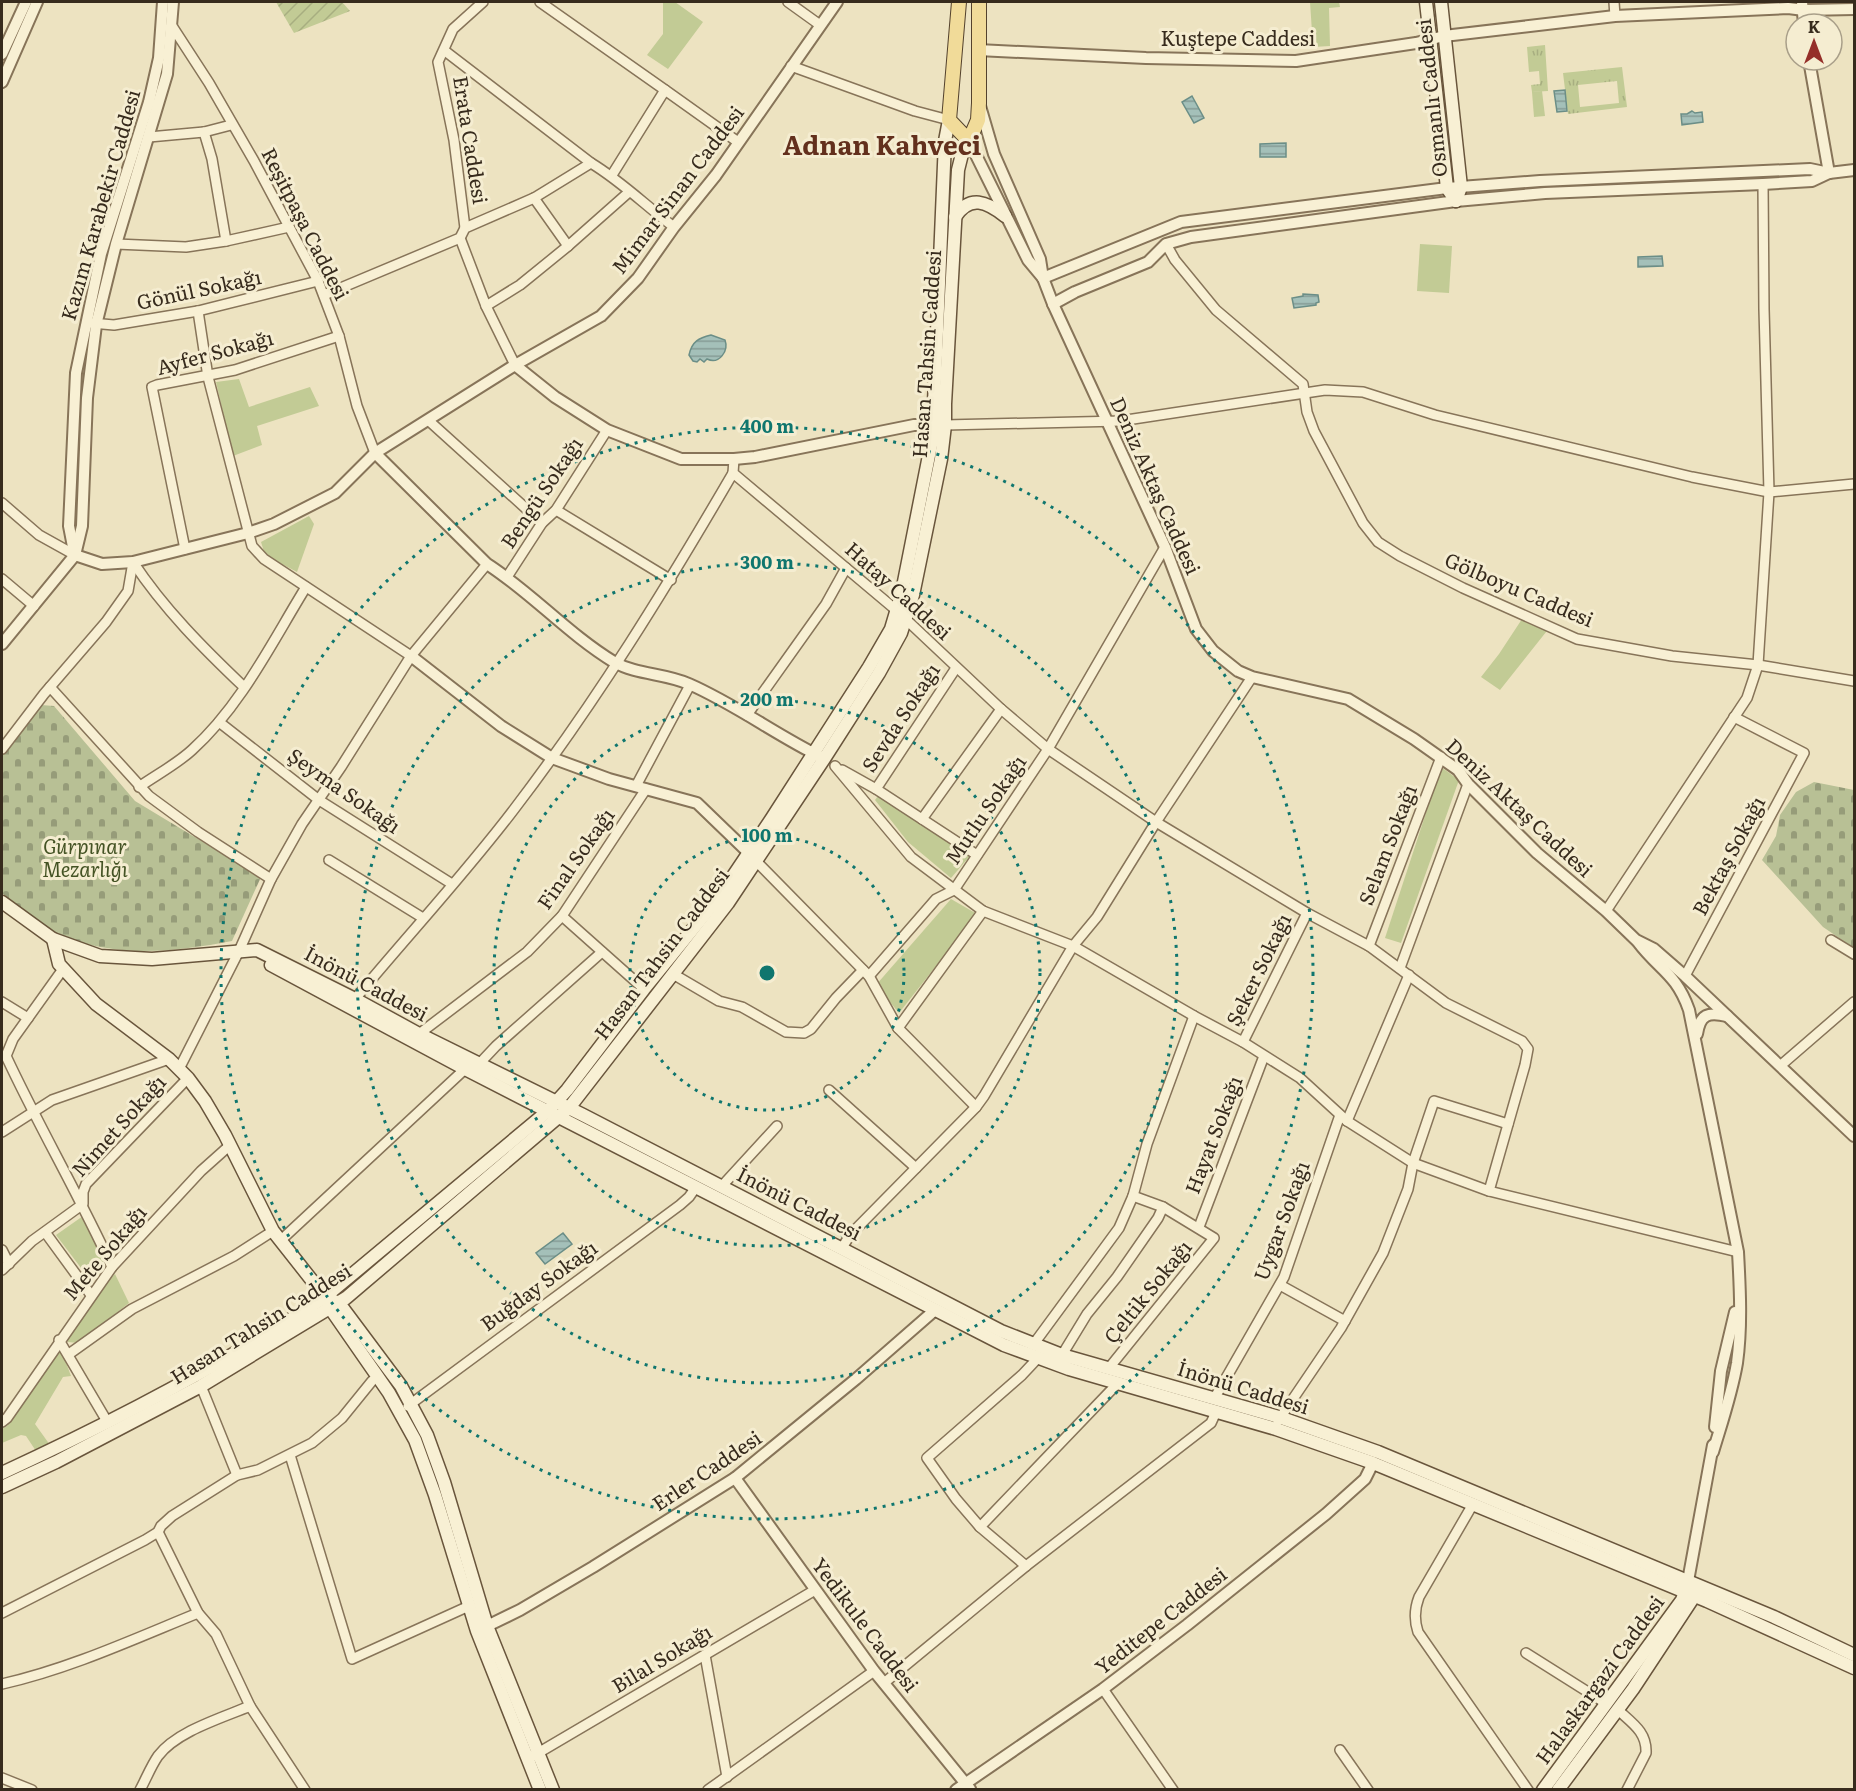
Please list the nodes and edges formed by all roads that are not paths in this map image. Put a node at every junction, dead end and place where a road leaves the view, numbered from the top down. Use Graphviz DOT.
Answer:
graph roads {
  1 [pos="26,2"];
  2 [pos="37,2"];
  3 [pos="163,2"];
  4 [pos="173,2"];
  5 [pos="483,2"];
  6 [pos="540,2"];
  7 [pos="788,2"];
  8 [pos="837,2"];
  9 [pos="959,2"];
  10 [pos="979,2"];
  11 [pos="1426,2"];
  12 [pos="1441,2"];
  13 [pos="1614,2"];
  14 [pos="1803,6"];
  15 [pos="1854,9"];
  16 [pos="1616,16"];
  17 [pos="167,25"];
  18 [pos="820,25"];
  19 [pos="1444,36"];
  20 [pos="1430,40"];
  21 [pos="978,50"];
  22 [pos="444,51"];
  23 [pos="2,54"];
  24 [pos="791,66"];
  25 [pos="1811,72"];
  26 [pos="2,82"];
  27 [pos="665,90"];
  28 [pos="979,103"];
  29 [pos="949,120"];
  30 [pos="231,125"];
  31 [pos="204,132"];
  32 [pos="149,137"];
  33 [pos="969,141"];
  34 [pos="738,142"];
  35 [pos="591,163"];
  36 [pos="1854,170"];
  37 [pos="1762,171"];
  38 [pos="1829,173"];
  39 [pos="612,175"];
  40 [pos="1763,184"];
  41 [pos="1461,187"];
  42 [pos="1447,188"];
  43 [pos="629,192"];
  44 [pos="534,198"];
  45 [pos="1456,201"];
  46 [pos="1005,216"];
  47 [pos="955,217"];
  48 [pos="289,227"];
  49 [pos="674,227"];
  50 [pos="465,228"];
  51 [pos="1158,231"];
  52 [pos="460,238"];
  53 [pos="226,241"];
  54 [pos="116,244"];
  55 [pos="1166,244"];
  56 [pos="568,246"];
  57 [pos="1043,278"];
  58 [pos="318,281"];
  59 [pos="324,295"];
  60 [pos="1053,304"];
  61 [pos="486,306"];
  62 [pos="198,311"];
  63 [pos="91,323"];
  64 [pos="339,336"];
  65 [pos="515,365"];
  66 [pos="208,376"];
  67 [pos="1305,393"];
  68 [pos="428,420"];
  69 [pos="1106,421"];
  70 [pos="940,425"];
  71 [pos="607,430"];
  72 [pos="375,453"];
  73 [pos="734,459"];
  74 [pos="733,473"];
  75 [pos="1854,484"];
  76 [pos="1769,492"];
  77 [pos="2,503"];
  78 [pos="556,510"];
  79 [pos="542,523"];
  80 [pos="248,533"];
  81 [pos="1165,547"];
  82 [pos="185,549"];
  83 [pos="75,555"];
  84 [pos="134,562"];
  85 [pos="487,564"];
  86 [pos="846,568"];
  87 [pos="507,577"];
  88 [pos="2,579"];
  89 [pos="671,580"];
  90 [pos="306,586"];
  91 [pos="34,606"];
  92 [pos="900,614"];
  93 [pos="2,644"];
  94 [pos="411,656"];
  95 [pos="615,663"];
  96 [pos="1758,665"];
  97 [pos="956,668"];
  98 [pos="1252,677"];
  99 [pos="1854,681"];
  100 [pos="690,685"];
  101 [pos="50,687"];
  102 [pos="244,687"];
  103 [pos="1001,709"];
  104 [pos="747,715"];
  105 [pos="1734,717"];
  106 [pos="219,722"];
  107 [pos="2,749"];
  108 [pos="1048,749"];
  109 [pos="819,756"];
  110 [pos="1441,757"];
  111 [pos="552,758"];
  112 [pos="835,766"];
  113 [pos="1468,784"];
  114 [pos="139,787"];
  115 [pos="641,788"];
  116 [pos="876,789"];
  117 [pos="319,800"];
  118 [pos="922,819"];
  119 [pos="1156,822"];
  120 [pos="977,855"];
  121 [pos="753,856"];
  122 [pos="329,860"];
  123 [pos="271,879"];
  124 [pos="452,884"];
  125 [pos="954,890"];
  126 [pos="2,902"];
  127 [pos="983,911"];
  128 [pos="1606,911"];
  129 [pos="1307,913"];
  130 [pos="562,916"];
  131 [pos="423,918"];
  132 [pos="53,939"];
  133 [pos="1636,940"];
  134 [pos="1831,940"];
  135 [pos="1073,946"];
  136 [pos="1369,946"];
  137 [pos="241,951"];
  138 [pos="602,952"];
  139 [pos="1854,954"];
  140 [pos="1400,968"];
  141 [pos="63,969"];
  142 [pos="866,973"];
  143 [pos="672,974"];
  144 [pos="1410,975"];
  145 [pos="1685,976"];
  146 [pos="644,989"];
  147 [pos="355,999"];
  148 [pos="2,1002"];
  149 [pos="1854,1002"];
  150 [pos="1194,1016"];
  151 [pos="1727,1016"];
  152 [pos="28,1018"];
  153 [pos="898,1028"];
  154 [pos="419,1034"];
  155 [pos="1243,1042"];
  156 [pos="1699,1053"];
  157 [pos="1264,1056"];
  158 [pos="169,1059"];
  159 [pos="480,1063"];
  160 [pos="1780,1066"];
  161 [pos="465,1069"];
  162 [pos="184,1073"];
  163 [pos="829,1090"];
  164 [pos="976,1107"];
  165 [pos="558,1109"];
  166 [pos="32,1112"];
  167 [pos="1343,1118"];
  168 [pos="1508,1124"];
  169 [pos="777,1126"];
  170 [pos="2,1132"];
  171 [pos="1854,1136"];
  172 [pos="229,1146"];
  173 [pos="1413,1163"];
  174 [pos="916,1168"];
  175 [pos="696,1187"];
  176 [pos="722,1187"];
  177 [pos="1489,1191"];
  178 [pos="1133,1196"];
  179 [pos="83,1204"];
  180 [pos="1163,1207"];
  181 [pos="1199,1227"];
  182 [pos="45,1232"];
  183 [pos="277,1236"];
  184 [pos="2,1250"];
  185 [pos="1738,1252"];
  186 [pos="839,1253"];
  187 [pos="5,1267"];
  188 [pos="112,1267"];
  189 [pos="1280,1285"];
  190 [pos="91,1294"];
  191 [pos="331,1303"];
  192 [pos="938,1305"];
  193 [pos="1345,1321"];
  194 [pos="59,1340"];
  195 [pos="1033,1345"];
  196 [pos="69,1354"];
  197 [pos="1062,1355"];
  198 [pos="1037,1359"];
  199 [pos="1106,1374"];
  200 [pos="372,1381"];
  201 [pos="1118,1383"];
  202 [pos="201,1386"];
  203 [pos="411,1403"];
  204 [pos="1215,1406"];
  205 [pos="400,1411"];
  206 [pos="2,1422"];
  207 [pos="1277,1423"];
  208 [pos="108,1424"];
  209 [pos="1338,1444"];
  210 [pos="290,1455"];
  211 [pos="1373,1463"];
  212 [pos="2,1473"];
  213 [pos="237,1475"];
  214 [pos="1422,1477"];
  215 [pos="735,1478"];
  216 [pos="2,1487"];
  217 [pos="1476,1499"];
  218 [pos="980,1527"];
  219 [pos="158,1532"];
  220 [pos="1026,1566"];
  221 [pos="1692,1589"];
  222 [pos="815,1590"];
  223 [pos="469,1606"];
  224 [pos="2,1613"];
  225 [pos="198,1614"];
  226 [pos="482,1629"];
  227 [pos="1526,1653"];
  228 [pos="705,1655"];
  229 [pos="1854,1662"];
  230 [pos="874,1671"];
  231 [pos="884,1683"];
  232 [pos="2,1684"];
  233 [pos="1103,1689"];
  234 [pos="250,1706"];
  235 [pos="1612,1707"];
  236 [pos="1340,1750"];
  237 [pos="532,1757"];
  238 [pos="727,1777"];
  239 [pos="2,1778"];
  240 [pos="968,1786"];
  241 [pos="32,1790"];
  242 [pos="140,1790"];
  243 [pos="305,1790"];
  244 [pos="540,1790"];
  245 [pos="553,1790"];
  246 [pos="708,1790"];
  247 [pos="956,1790"];
  248 [pos="1173,1790"];
  249 [pos="1368,1790"];
  250 [pos="1528,1790"];
  251 [pos="1543,1790"];
  252 [pos="1558,1790"];
  253 [pos="1627,1790"];
  1 -- 23 [label="street"];
  2 -- 26 [label="street"];
  3 -- 17 [label="street, Kazım Karabekir Caddesi"];
  4 -- 17 [label="street"];
  5 -- 22 [label="street, Erata Caddesi"];
  6 -- 27 [label="street"];
  7 -- 18 [label="street"];
  8 -- 18 [label="street, Mimar Sinan Caddesi"];
  9 -- 29 [label="main road"];
  10 -- 21 [label="main road"];
  11 -- 20 [label="main road, Osmanlı Caddesi"];
  12 -- 19 [label="main road, Osmanlı Caddesi"];
  13 -- 16 [label="street"];
  14 -- 15 [label="street, Kuştepe Caddesi"];
  14 -- 16 [label="street, Kuştepe Caddesi"];
  16 -- 19 [label="street, Kuştepe Caddesi"];
  17 -- 30 [label="street, Reşitpaşa Caddesi"];
  17 -- 32 [label="street"];
  17 -- 63 [label="street, Kazım Karabekir Caddesi"];
  18 -- 24 [label="street, Mimar Sinan Caddesi"];
  19 -- 20 [label="street, Kuştepe Caddesi"];
  19 -- 41 [label="main road, Osmanlı Caddesi"];
  20 -- 21 [label="street, Kuştepe Caddesi"];
  20 -- 42 [label="main road, Osmanlı Caddesi"];
  21 -- 28 [label="main road"];
  22 -- 35 [label="street"];
  22 -- 50 [label="street, Erata Caddesi"];
  24 -- 29 [label="street"];
  24 -- 34 [label="street, Mimar Sinan Caddesi"];
  25 -- 38 [label="street"];
  27 -- 34 [label="street"];
  27 -- 39 [label="street"];
  28 -- 33 [label="main road"];
  28 -- 57 [label="street"];
  29 -- 33 [label="main road"];
  29 -- 70 [label="main road"];
  30 -- 31 [label="street"];
  30 -- 48 [label="street, Reşitpaşa Caddesi"];
  31 -- 32 [label="street"];
  31 -- 53 [label="street"];
  32 -- 54 [label="street"];
  33 -- 46 [label="street"];
  33 -- 47 [label="main road, Hasan Tahsin Caddesi"];
  34 -- 49 [label="street, Mimar Sinan Caddesi"];
  35 -- 39 [label="street"];
  35 -- 44 [label="street"];
  36 -- 38 [label="street"];
  37 -- 38 [label="street"];
  37 -- 40 [label="street"];
  37 -- 41 [label="street"];
  38 -- 40 [label="street"];
  39 -- 43 [label="street"];
  40 -- 45 [label="street"];
  40 -- 76 [label="street"];
  41 -- 42 [label="street"];
  41 -- 45 [label="main road, Osmanlı Caddesi"];
  42 -- 45 [label="main road, Osmanlı Caddesi"];
  42 -- 51 [label="street"];
  43 -- 49 [label="street"];
  43 -- 56 [label="street"];
  44 -- 50 [label="street"];
  44 -- 56 [label="street"];
  45 -- 55 [label="street"];
  46 -- 47 [label="main road"];
  46 -- 57 [label="street"];
  47 -- 70 [label="main road, Hasan Tahsin Caddesi"];
  48 -- 53 [label="street"];
  48 -- 58 [label="street, Reşitpaşa Caddesi"];
  49 -- 65 [label="street, Mimar Sinan Caddesi"];
  50 -- 52 [label="street"];
  51 -- 55 [label="street"];
  51 -- 57 [label="street"];
  52 -- 59 [label="street"];
  52 -- 61 [label="street"];
  53 -- 54 [label="street"];
  54 -- 63 [label="street"];
  55 -- 60 [label="street"];
  55 -- 67 [label="street"];
  56 -- 61 [label="street"];
  57 -- 60 [label="street, Deniz Aktaş Caddesi"];
  58 -- 59 [label="street, Reşitpaşa Caddesi"];
  58 -- 62 [label="street, Gönül Sokağı"];
  59 -- 64 [label="street, Reşitpaşa Caddesi"];
  60 -- 69 [label="street, Deniz Aktaş Caddesi"];
  61 -- 65 [label="street"];
  62 -- 63 [label="street, Gönül Sokağı"];
  62 -- 66 [label="street"];
  63 -- 83 [label="street, Kazım Karabekir Caddesi"];
  64 -- 66 [label="street, Ayfer Sokağı"];
  64 -- 72 [label="street, Reşitpaşa Caddesi"];
  65 -- 68 [label="street, Mimar Sinan Caddesi"];
  65 -- 71 [label="street"];
  66 -- 80 [label="street"];
  66 -- 82 [label="street, Ayfer Sokağı"];
  67 -- 69 [label="street"];
  67 -- 76 [label="street"];
  67 -- 96 [label="street, Gölboyu Caddesi"];
  68 -- 72 [label="street, Mimar Sinan Caddesi"];
  68 -- 79 [label="street"];
  69 -- 70 [label="street"];
  69 -- 81 [label="street, Deniz Aktaş Caddesi"];
  70 -- 73 [label="street"];
  70 -- 92 [label="main road, Hasan Tahsin Caddesi"];
  71 -- 73 [label="street"];
  71 -- 78 [label="street, Bengü Sokağı"];
  72 -- 80 [label="street"];
  72 -- 85 [label="street"];
  73 -- 74 [label="street"];
  74 -- 86 [label="street, Hatay Caddesi"];
  74 -- 89 [label="street"];
  75 -- 76 [label="street"];
  76 -- 96 [label="street"];
  77 -- 83 [label="street"];
  78 -- 79 [label="street, Bengü Sokağı"];
  78 -- 89 [label="street"];
  79 -- 87 [label="street, Bengü Sokağı"];
  80 -- 82 [label="street"];
  80 -- 90 [label="street"];
  81 -- 98 [label="street, Deniz Aktaş Caddesi"];
  81 -- 108 [label="street, Mutlu Sokağı"];
  82 -- 84 [label="street"];
  83 -- 84 [label="street"];
  83 -- 91 [label="street"];
  84 -- 101 [label="street"];
  84 -- 102 [label="street"];
  85 -- 87 [label="street"];
  85 -- 94 [label="street, Nimet Sokağı"];
  86 -- 92 [label="street, Hatay Caddesi"];
  86 -- 104 [label="street"];
  87 -- 95 [label="street"];
  88 -- 91 [label="street"];
  89 -- 95 [label="street"];
  90 -- 94 [label="street"];
  90 -- 102 [label="street"];
  91 -- 93 [label="street"];
  92 -- 97 [label="street, Hatay Caddesi"];
  92 -- 109 [label="main road, Hasan Tahsin Caddesi"];
  94 -- 111 [label="street"];
  94 -- 117 [label="street, Nimet Sokağı"];
  95 -- 100 [label="street"];
  95 -- 111 [label="street"];
  96 -- 99 [label="street, Gölboyu Caddesi"];
  96 -- 105 [label="street"];
  97 -- 103 [label="street, Hatay Caddesi"];
  97 -- 116 [label="street, Sevda Sokağı"];
  98 -- 110 [label="street, Deniz Aktaş Caddesi"];
  98 -- 119 [label="street"];
  100 -- 104 [label="street"];
  100 -- 115 [label="street, Final Sokağı"];
  101 -- 107 [label="street"];
  101 -- 114 [label="street"];
  102 -- 106 [label="street"];
  103 -- 108 [label="street, Hatay Caddesi"];
  103 -- 118 [label="street"];
  104 -- 109 [label="street"];
  105 -- 128 [label="street"];
  105 -- 145 [label="street, Bektaş Sokağı"];
  106 -- 114 [label="street"];
  106 -- 117 [label="street, Şeyma Sokağı"];
  108 -- 119 [label="street, Hatay Caddesi"];
  108 -- 120 [label="street, Mutlu Sokağı"];
  109 -- 112 [label="street"];
  109 -- 121 [label="main road, Hasan Tahsin Caddesi"];
  110 -- 113 [label="street, Deniz Aktaş Caddesi"];
  110 -- 136 [label="street, Selam Sokağı"];
  111 -- 115 [label="street"];
  111 -- 124 [label="street"];
  112 -- 116 [label="street"];
  112 -- 125 [label="street"];
  113 -- 128 [label="street, Deniz Aktaş Caddesi"];
  113 -- 140 [label="street"];
  114 -- 123 [label="street"];
  115 -- 121 [label="street"];
  115 -- 130 [label="street, Final Sokağı"];
  116 -- 118 [label="street"];
  117 -- 123 [label="street, Nimet Sokağı"];
  117 -- 124 [label="street, Şeyma Sokağı"];
  118 -- 120 [label="street"];
  119 -- 129 [label="street, Hatay Caddesi"];
  119 -- 135 [label="street"];
  120 -- 125 [label="street, Mutlu Sokağı"];
  121 -- 142 [label="street"];
  121 -- 143 [label="main road, Hasan Tahsin Caddesi"];
  121 -- 146 [label="main road, Hasan Tahsin Caddesi"];
  122 -- 131 [label="street"];
  123 -- 137 [label="street, Nimet Sokağı"];
  124 -- 131 [label="street"];
  125 -- 127 [label="street"];
  125 -- 142 [label="street"];
  126 -- 132 [label="main road"];
  127 -- 135 [label="street"];
  127 -- 153 [label="street"];
  128 -- 133 [label="street, Deniz Aktaş Caddesi"];
  129 -- 136 [label="street, Hatay Caddesi"];
  129 -- 155 [label="street, Şeker Sokağı"];
  130 -- 138 [label="street"];
  130 -- 154 [label="street, Final Sokağı"];
  131 -- 147 [label="street"];
  132 -- 137 [label="main road"];
  132 -- 141 [label="main road"];
  133 -- 145 [label="street, Deniz Aktaş Caddesi"];
  133 -- 156 [label="street"];
  134 -- 139 [label="street"];
  135 -- 150 [label="street"];
  135 -- 164 [label="street"];
  136 -- 140 [label="street, Hatay Caddesi"];
  137 -- 147 [label="main road, İnönü Caddesi"];
  137 -- 161 [label="main road, İnönü Caddesi"];
  137 -- 162 [label="street, Nimet Sokağı"];
  138 -- 146 [label="street"];
  138 -- 159 [label="street"];
  140 -- 144 [label="street, Hatay Caddesi"];
  141 -- 152 [label="street"];
  141 -- 158 [label="main road"];
  142 -- 143 [label="street"];
  142 -- 153 [label="street"];
  143 -- 165 [label="main road, Hasan Tahsin Caddesi"];
  144 -- 167 [label="street, Uygar Sokağı"];
  144 -- 168 [label="street, Hatay Caddesi"];
  145 -- 151 [label="street, Deniz Aktaş Caddesi"];
  146 -- 165 [label="main road, Hasan Tahsin Caddesi"];
  147 -- 154 [label="main road, İnönü Caddesi"];
  148 -- 152 [label="street"];
  149 -- 160 [label="street"];
  150 -- 155 [label="street"];
  150 -- 178 [label="street"];
  151 -- 156 [label="street"];
  151 -- 160 [label="street, Deniz Aktaş Caddesi"];
  152 -- 166 [label="street"];
  153 -- 164 [label="street"];
  154 -- 159 [label="main road, İnönü Caddesi"];
  155 -- 157 [label="street"];
  156 -- 185 [label="street"];
  157 -- 167 [label="street"];
  157 -- 181 [label="street, Hayat Sokağı"];
  158 -- 162 [label="main road"];
  158 -- 166 [label="street"];
  159 -- 165 [label="main road, İnönü Caddesi"];
  160 -- 171 [label="street, Deniz Aktaş Caddesi"];
  161 -- 165 [label="main road, İnönü Caddesi"];
  161 -- 183 [label="street"];
  162 -- 172 [label="main road"];
  162 -- 179 [label="street, Nimet Sokağı"];
  163 -- 174 [label="street"];
  164 -- 174 [label="street"];
  165 -- 175 [label="main road"];
  165 -- 176 [label="main road, İnönü Caddesi"];
  165 -- 191 [label="main road, Hasan Tahsin Caddesi"];
  166 -- 170 [label="street"];
  166 -- 179 [label="street"];
  167 -- 173 [label="street"];
  167 -- 189 [label="street, Uygar Sokağı"];
  168 -- 173 [label="street"];
  168 -- 177 [label="street"];
  169 -- 176 [label="street"];
  172 -- 183 [label="main road"];
  172 -- 188 [label="street, Mete Sokağı"];
  173 -- 177 [label="street"];
  173 -- 193 [label="street"];
  174 -- 186 [label="street"];
  175 -- 186 [label="main road"];
  175 -- 203 [label="street, Buğday Sokağı"];
  176 -- 186 [label="main road, İnönü Caddesi"];
  177 -- 185 [label="street"];
  178 -- 180 [label="street"];
  178 -- 195 [label="street"];
  179 -- 182 [label="street, Nimet Sokağı"];
  179 -- 188 [label="street"];
  180 -- 181 [label="street"];
  180 -- 197 [label="street"];
  181 -- 199 [label="street, Çeltik Sokağı"];
  182 -- 187 [label="street, Nimet Sokağı"];
  182 -- 190 [label="street"];
  183 -- 191 [label="main road"];
  183 -- 196 [label="street"];
  184 -- 187 [label="street"];
  185 -- 221 [label="street"];
  186 -- 192 [label="main road"];
  188 -- 190 [label="street, Mete Sokağı"];
  189 -- 193 [label="street"];
  189 -- 204 [label="street, Uygar Sokağı"];
  190 -- 194 [label="street, Mete Sokağı"];
  191 -- 202 [label="main road, Hasan Tahsin Caddesi"];
  191 -- 203 [label="main road"];
  191 -- 205 [label="main road"];
  191 -- 208 [label="main road, Hasan Tahsin Caddesi"];
  192 -- 195 [label="main road, İnönü Caddesi"];
  192 -- 198 [label="main road"];
  192 -- 215 [label="street, Erler Caddesi"];
  193 -- 207 [label="street"];
  194 -- 196 [label="street"];
  194 -- 206 [label="street, Mete Sokağı"];
  195 -- 197 [label="main road, İnönü Caddesi"];
  196 -- 208 [label="street"];
  197 -- 199 [label="main road, İnönü Caddesi"];
  198 -- 199 [label="main road"];
  198 -- 218 [label="street"];
  199 -- 201 [label="main road"];
  199 -- 204 [label="main road, İnönü Caddesi"];
  200 -- 210 [label="street"];
  201 -- 204 [label="main road"];
  201 -- 218 [label="street"];
  202 -- 213 [label="street"];
  202 -- 216 [label="main road, Hasan Tahsin Caddesi"];
  203 -- 205 [label="street, Buğday Sokağı"];
  203 -- 226 [label="main road"];
  204 -- 207 [label="main road"];
  204 -- 220 [label="street, Uygar Sokağı"];
  205 -- 223 [label="main road"];
  207 -- 209 [label="main road"];
  208 -- 212 [label="main road, Hasan Tahsin Caddesi"];
  209 -- 211 [label="main road"];
  209 -- 214 [label="main road"];
  210 -- 213 [label="street"];
  210 -- 223 [label="street"];
  211 -- 214 [label="main road"];
  211 -- 233 [label="street, Yeditepe Caddesi"];
  213 -- 219 [label="street"];
  214 -- 217 [label="main road"];
  215 -- 222 [label="street, Yedikule Caddesi"];
  215 -- 226 [label="street, Erler Caddesi"];
  217 -- 221 [label="main road"];
  217 -- 250 [label="street"];
  218 -- 220 [label="street"];
  219 -- 224 [label="street"];
  219 -- 225 [label="street"];
  220 -- 231 [label="street, Uygar Sokağı"];
  221 -- 229 [label="main road"];
  221 -- 235 [label="main road"];
  222 -- 228 [label="street, Bilal Sokağı"];
  222 -- 230 [label="street, Yedikule Caddesi"];
  223 -- 226 [label="main road"];
  225 -- 232 [label="street"];
  225 -- 234 [label="street"];
  226 -- 237 [label="main road"];
  227 -- 235 [label="street"];
  228 -- 237 [label="street, Bilal Sokağı"];
  228 -- 238 [label="street"];
  230 -- 231 [label="street, Yedikule Caddesi"];
  230 -- 238 [label="street"];
  231 -- 240 [label="street, Yedikule Caddesi"];
  233 -- 240 [label="street, Yeditepe Caddesi"];
  233 -- 248 [label="street"];
  234 -- 242 [label="street"];
  234 -- 243 [label="street"];
  235 -- 251 [label="main road, Halaskargazi Caddesi"];
  235 -- 252 [label="main road"];
  235 -- 253 [label="street"];
  236 -- 249 [label="street"];
  237 -- 244 [label="main road"];
  237 -- 245 [label="main road"];
  238 -- 246 [label="street"];
  239 -- 241 [label="street"];
  240 -- 247 [label="street, Yeditepe Caddesi"];
}
